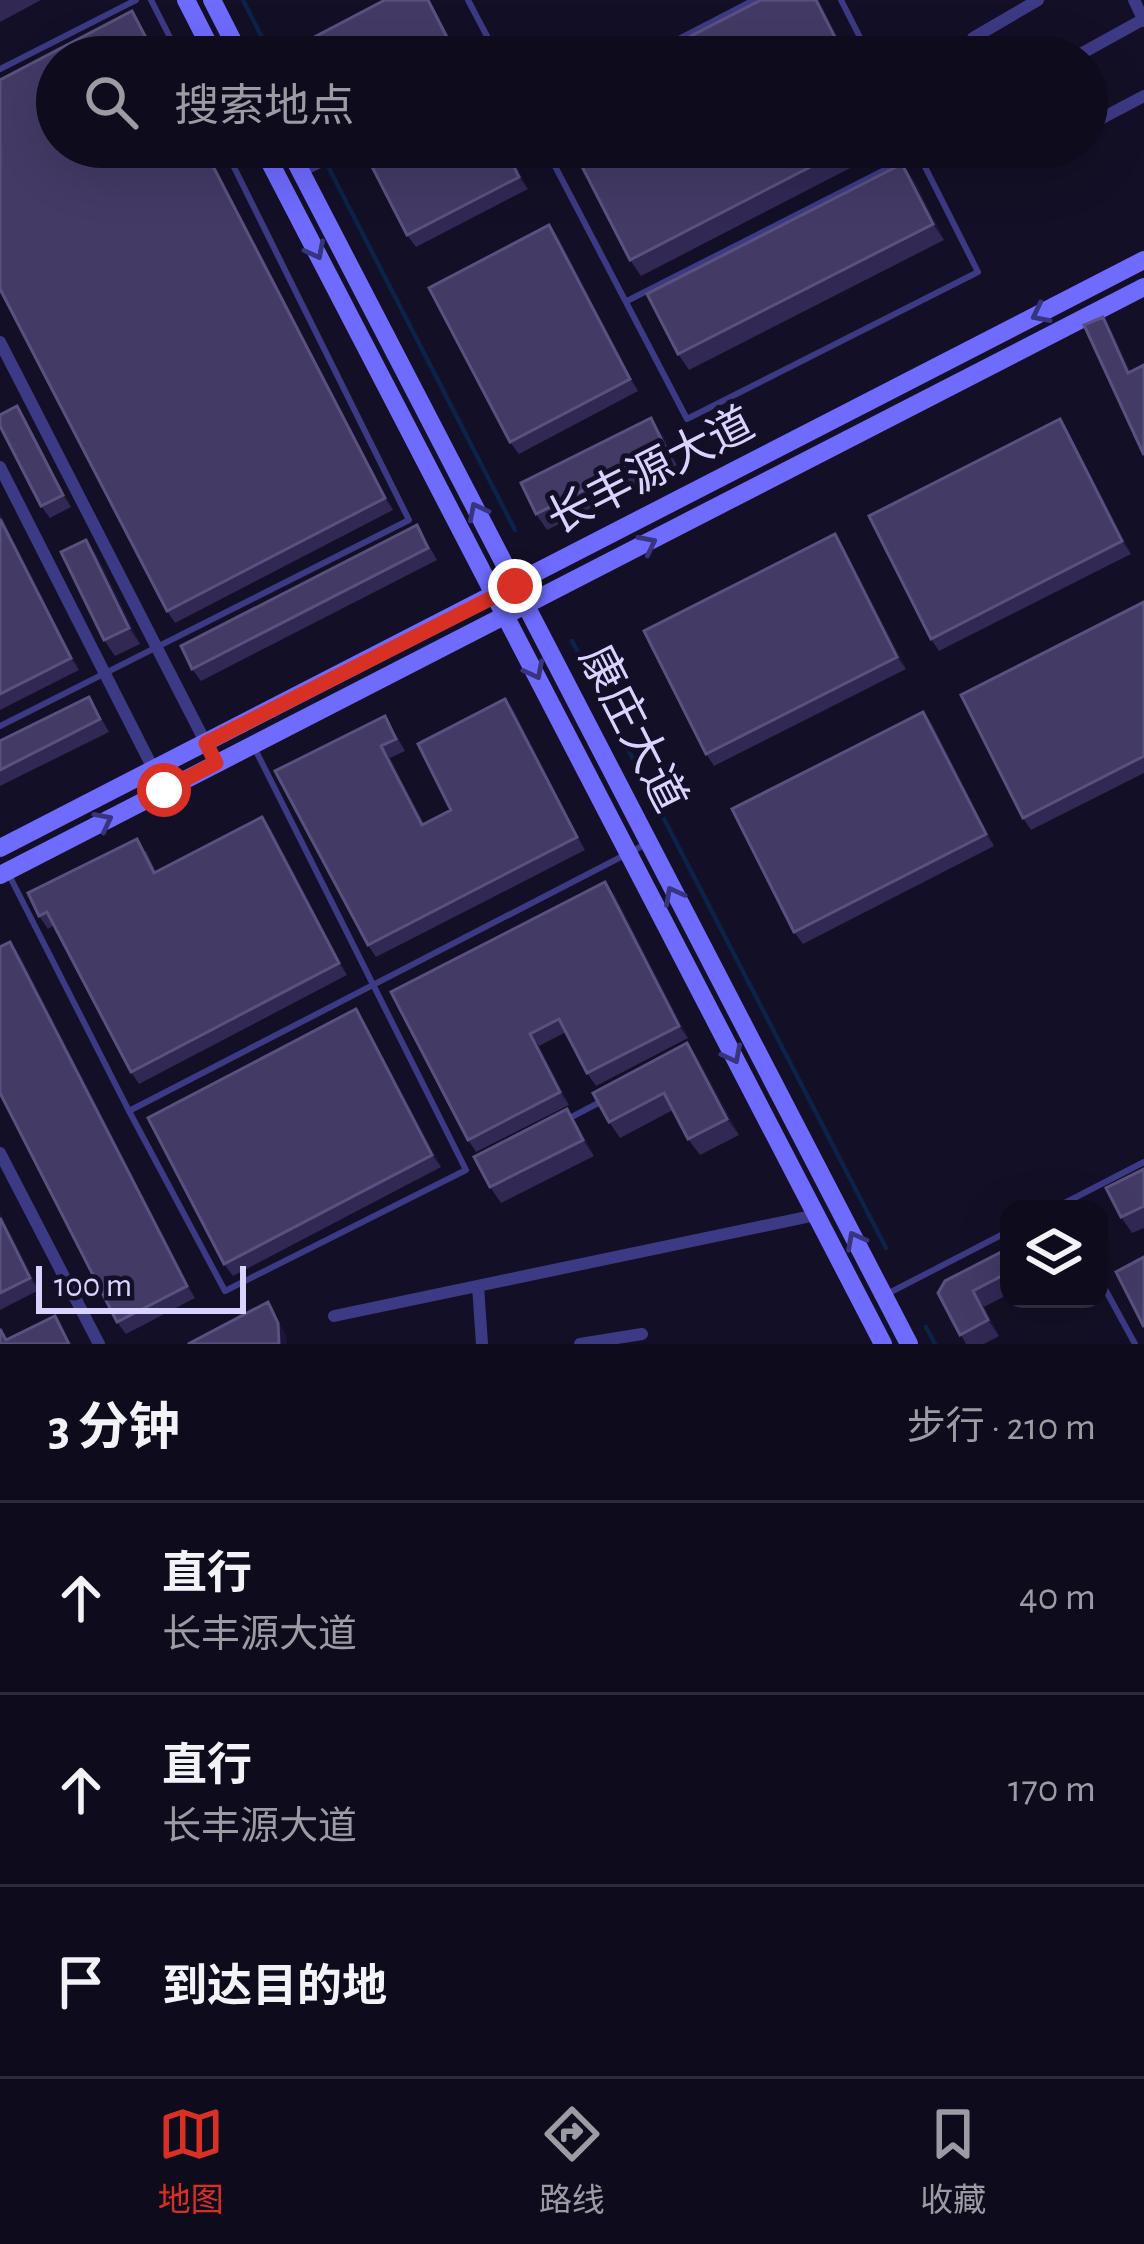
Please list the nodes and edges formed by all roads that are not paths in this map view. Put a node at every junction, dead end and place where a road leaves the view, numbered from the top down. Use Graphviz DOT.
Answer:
graph roads {
  1 [pos="136,0"];
  2 [pos="152,0"];
  3 [pos="186,0"];
  4 [pos="212,0"];
  5 [pos="468,0"];
  6 [pos="754,0"];
  7 [pos="841,0"];
  8 [pos="1038,0"];
  9 [pos="1134,0"];
  10 [pos="1144,20"];
  11 [pos="65,36"];
  12 [pos="170,36"];
  13 [pos="204,36"];
  14 [pos="231,36"];
  15 [pos="487,36"];
  16 [pos="685,36"];
  17 [pos="859,36"];
  18 [pos="976,36"];
  19 [pos="1108,39"];
  20 [pos="36,51"];
  21 [pos="0,69"];
  22 [pos="1144,96"];
  23 [pos="1108,115"];
  24 [pos="234,168"];
  25 [pos="273,168"];
  26 [pos="299,168"];
  27 [pos="313,168"];
  28 [pos="555,168"];
  29 [pos="882,168"];
  30 [pos="925,168"];
  31 [pos="302,174"];
  32 [pos="1144,260"];
  33 [pos="1144,287"];
  34 [pos="626,302"];
  35 [pos="0,342"];
  36 [pos="0,467"];
  37 [pos="515,586"];
  38 [pos="495,596"];
  39 [pos="526,606"];
  40 [pos="506,616"];
  41 [pos="158,649"];
  42 [pos="105,674"];
  43 [pos="0,726"];
  44 [pos="206,743"];
  45 [pos="252,744"];
  46 [pos="216,763"];
  47 [pos="154,770"];
  48 [pos="164,790"];
  49 [pos="0,848"];
  50 [pos="637,848"];
  51 [pos="3,873"];
  52 [pos="374,984"];
  53 [pos="608,1099"];
  54 [pos="129,1111"];
  55 [pos="547,1129"];
  56 [pos="0,1153"];
  57 [pos="487,1160"];
  58 [pos="1144,1162"];
  59 [pos="4,1169"];
  60 [pos="466,1170"];
  61 [pos="1073,1200"];
  62 [pos="816,1215"];
  63 [pos="1000,1237"];
  64 [pos="478,1286"];
  65 [pos="1108,1294"];
  66 [pos="885,1295"];
  67 [pos="334,1316"];
  68 [pos="642,1334"];
  69 [pos="99,1344"];
  70 [pos="482,1344"];
  71 [pos="580,1344"];
  72 [pos="883,1344"];
  73 [pos="909,1344"];
  74 [pos="1135,1344"];
  1 -- 11 [label="lane"];
  2 -- 12 [label="lane"];
  3 -- 13 [label="main road"];
  4 -- 14 [label="main road"];
  5 -- 15 [label="lane"];
  6 -- 16 [label="lane"];
  7 -- 17 [label="lane"];
  8 -- 18 [label="street"];
  9 -- 10 [label="street"];
  10 -- 19 [label="street"];
  20 -- 21 [label="lane"];
  22 -- 23 [label="street"];
  24 -- 41 [label="lane"];
  25 -- 38 [label="main road, 康庄大道, one-way"];
  26 -- 31 [label="main road, 康庄大道"];
  27 -- 31 [label="lane"];
  28 -- 34 [label="lane"];
  29 -- 34 [label="lane"];
  30 -- 34 [label="lane"];
  37 -- 31 [label="main road, 康庄大道, one-way"];
  32 -- 37 [label="main road, 长丰源大道, one-way"];
  39 -- 33 [label="main road, 长丰源大道, one-way"];
  35 -- 41 [label="street"];
  36 -- 42 [label="street"];
  37 -- 38 [label="main road, 长丰源大道"];
  37 -- 39 [label="main road, 康庄大道"];
  38 -- 40 [label="main road, 康庄大道"];
  38 -- 44 [label="main road, 长丰源大道"];
  39 -- 40 [label="main road, 长丰源大道"];
  39 -- 50 [label="main road, 康庄大道"];
  40 -- 45 [label="main road, 长丰源大道"];
  40 -- 50 [label="main road, 康庄大道, one-way"];
  41 -- 42 [label="lane"];
  41 -- 44 [label="street"];
  42 -- 43 [label="lane"];
  42 -- 47 [label="street"];
  44 -- 46 [label="street"];
  44 -- 47 [label="main road, 长丰源大道"];
  45 -- 46 [label="main road, 长丰源大道"];
  45 -- 52 [label="lane"];
  46 -- 48 [label="main road, 长丰源大道"];
  47 -- 48 [label="street"];
  47 -- 49 [label="main road, 长丰源大道"];
  51 -- 48 [label="main road, 长丰源大道, one-way"];
  50 -- 52 [label="lane"];
  50 -- 62 [label="main road, 康庄大道, one-way"];
  66 -- 50 [label="main road, 康庄大道, one-way"];
  51 -- 54 [label="lane"];
  52 -- 54 [label="lane"];
  52 -- 60 [label="lane"];
  53 -- 55 [label="lane"];
  54 -- 60 [label="lane"];
  56 -- 59 [label="street"];
  57 -- 60 [label="lane"];
  58 -- 61 [label="lane"];
  59 -- 69 [label="street"];
  62 -- 64 [label="street"];
  62 -- 72 [label="main road, 康庄大道"];
  63 -- 66 [label="lane"];
  64 -- 67 [label="street"];
  64 -- 70 [label="street"];
  65 -- 74 [label="lane"];
  66 -- 73 [label="main road, 康庄大道"];
  68 -- 71 [label="street"];
}
